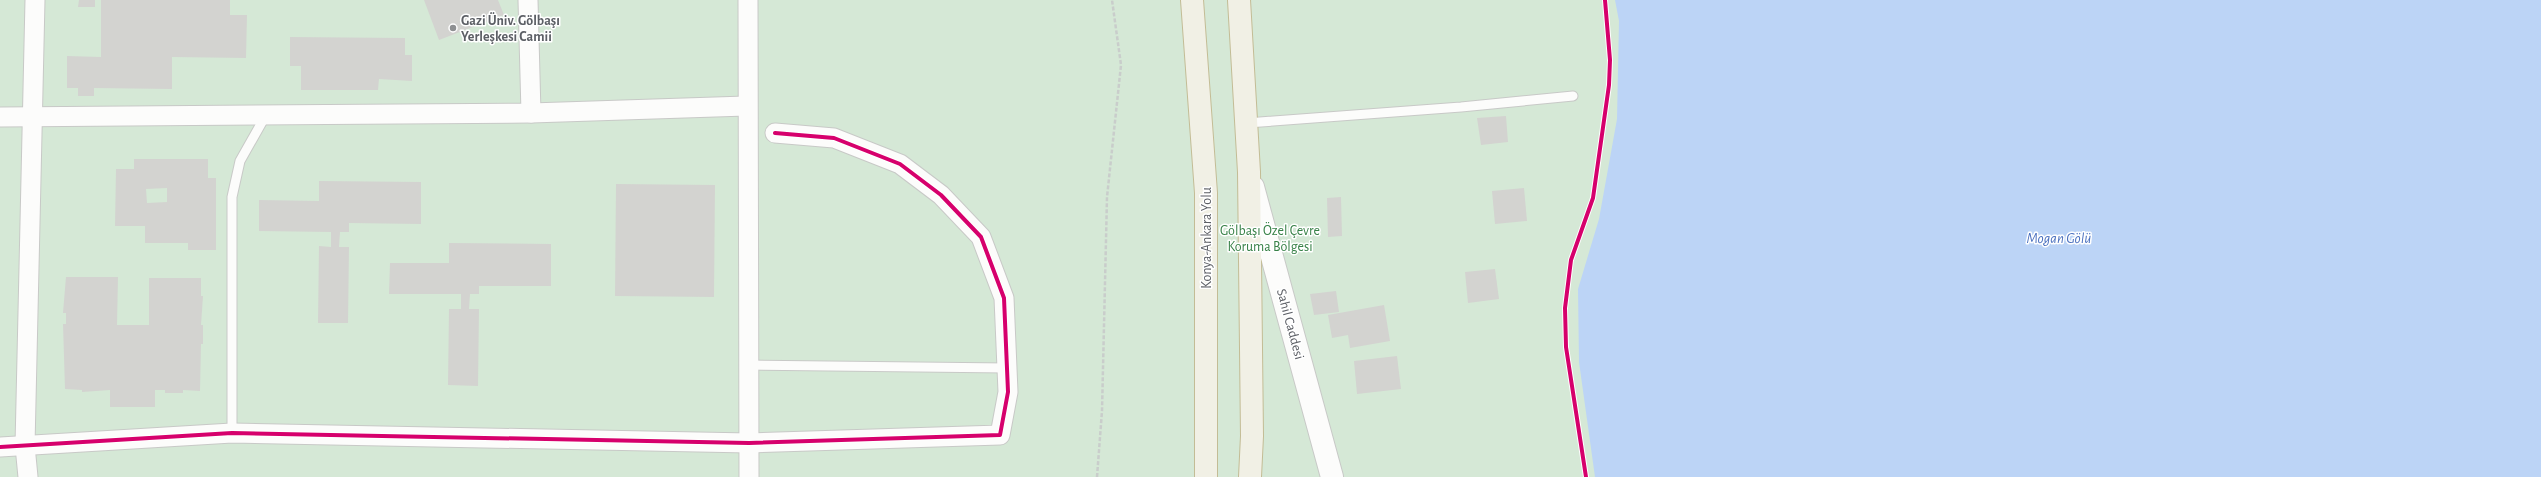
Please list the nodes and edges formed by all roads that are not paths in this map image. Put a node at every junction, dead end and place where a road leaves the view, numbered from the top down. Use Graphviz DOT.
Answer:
graph roads {
  1 [pos="34,0"];
  2 [pos="528,0"];
  3 [pos="748,0"];
  4 [pos="1192,0"];
  5 [pos="1239,0"];
  6 [pos="1573,96"];
  7 [pos="746,106"];
  8 [pos="531,113"];
  9 [pos="266,115"];
  10 [pos="0,117"];
  11 [pos="32,117"];
  12 [pos="1247,123"];
  13 [pos="775,133"];
  14 [pos="1249,172"];
  15 [pos="748,365"];
  16 [pos="1007,368"];
  17 [pos="232,433"];
  18 [pos="749,443"];
  19 [pos="0,447"];
  20 [pos="26,466"];
  21 [pos="749,476"];
  22 [pos="1206,477"];
  23 [pos="1250,477"];
  24 [pos="1332,477"];
  1 -- 11 [label="street"];
  2 -- 8 [label="street"];
  3 -- 7 [label="street"];
  4 -- 22 [label="highway, Konya-Ankara Yolu"];
  5 -- 12 [label="highway"];
  6 -- 12 [label="lane"];
  7 -- 8 [label="street"];
  7 -- 15 [label="street"];
  8 -- 9 [label="street"];
  9 -- 11 [label="street"];
  9 -- 17 [label="lane"];
  10 -- 11 [label="street"];
  11 -- 20 [label="street"];
  12 -- 14 [label="highway"];
  13 -- 16 [label="street"];
  14 -- 23 [label="highway"];
  14 -- 24 [label="street, Sahil Caddesi"];
  15 -- 16 [label="lane"];
  15 -- 18 [label="street"];
  16 -- 18 [label="street"];
  17 -- 18 [label="street"];
  17 -- 20 [label="street"];
  18 -- 21 [label="street"];
  19 -- 20 [label="street"];
}
